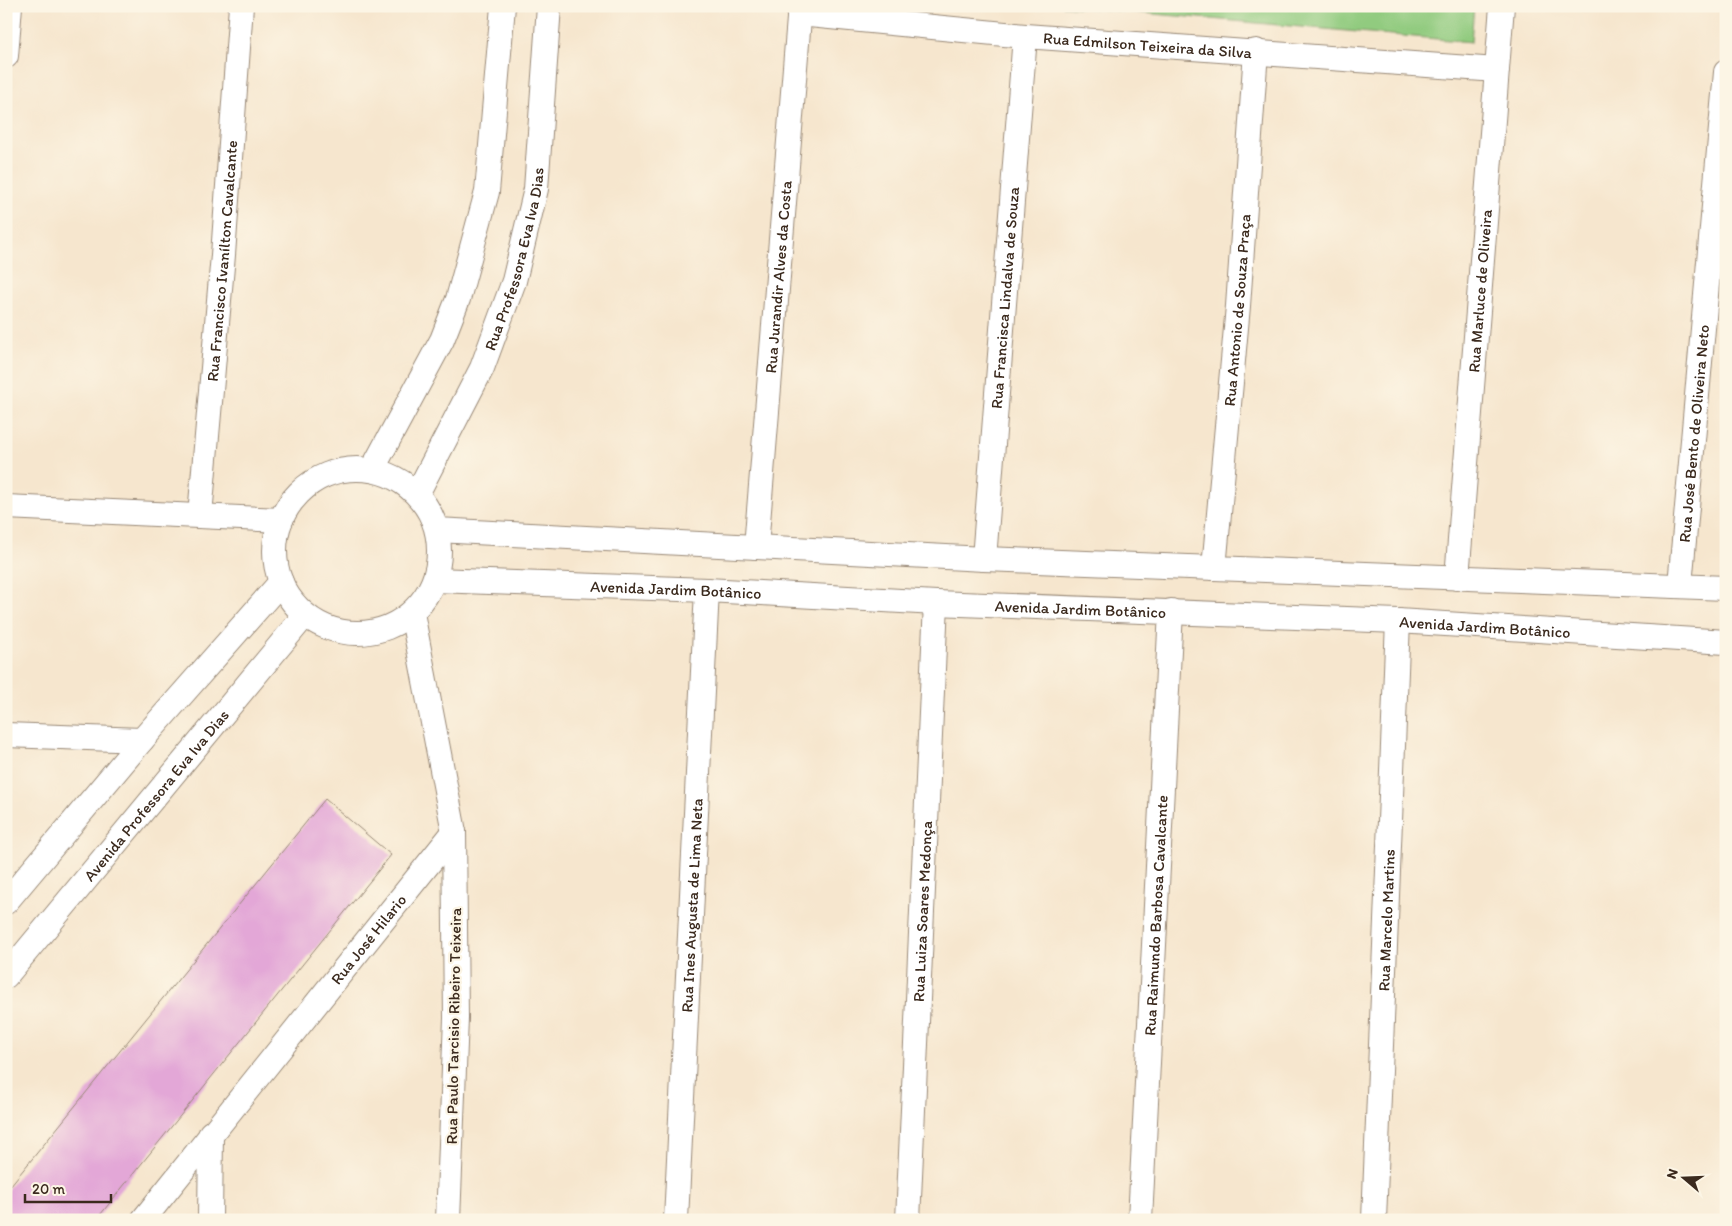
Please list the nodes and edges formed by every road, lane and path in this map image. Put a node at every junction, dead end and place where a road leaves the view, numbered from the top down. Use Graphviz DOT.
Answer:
graph roads {
  1 [pos="10,6"];
  2 [pos="241,6"];
  3 [pos="503,6"];
  4 [pos="549,6"];
  5 [pos="1502,6"];
  6 [pos="799,10"];
  7 [pos="1025,36"];
  8 [pos="1256,51"];
  9 [pos="6,56"];
  10 [pos="1497,70"];
  11 [pos="1726,72"];
  12 [pos="372,470"];
  13 [pos="417,494"];
  14 [pos="6,506"];
  15 [pos="200,515"];
  16 [pos="281,520"];
  17 [pos="437,530"];
  18 [pos="756,547"];
  19 [pos="984,559"];
  20 [pos="1214,568"];
  21 [pos="1457,578"];
  22 [pos="435,580"];
  23 [pos="281,582"];
  24 [pos="1680,585"];
  25 [pos="1726,588"];
  26 [pos="708,590"];
  27 [pos="936,603"];
  28 [pos="1171,611"];
  29 [pos="412,613"];
  30 [pos="305,615"];
  31 [pos="1398,622"];
  32 [pos="1726,642"];
  33 [pos="6,735"];
  34 [pos="142,740"];
  35 [pos="454,832"];
  36 [pos="6,902"];
  37 [pos="6,976"];
  38 [pos="211,1133"];
  39 [pos="143,1220"];
  40 [pos="210,1220"];
  41 [pos="448,1220"];
  42 [pos="676,1220"];
  43 [pos="908,1220"];
  44 [pos="1140,1220"];
  45 [pos="1374,1220"];
  1 -- 9 [label="street"];
  2 -- 15 [label="street, Rua Francisco Ivanílton Cavalcante"];
  3 -- 12 [label="street"];
  4 -- 13 [label="street, Rua Professora Eva Iva Dias"];
  5 -- 10 [label="street, Rua Marluce de Oliveira"];
  6 -- 7 [label="street, Rua Edmilson Teixeira da Silva"];
  6 -- 18 [label="street, Rua Jurandir Alves da Costa"];
  7 -- 8 [label="street, Rua Edmilson Teixeira da Silva"];
  7 -- 19 [label="street, Rua Francisca Lindalva de Souza"];
  8 -- 10 [label="street, Rua Edmilson Teixeira da Silva"];
  8 -- 20 [label="street, Rua Antonio de Souza Praça"];
  10 -- 21 [label="street, Rua Marluce de Oliveira"];
  11 -- 24 [label="street, Rua José Bento de Oliveira Neto"];
  12 -- 13 [label="street"];
  12 -- 16 [label="street"];
  13 -- 17 [label="street"];
  14 -- 15 [label="street"];
  15 -- 16 [label="street"];
  16 -- 23 [label="street"];
  17 -- 18 [label="street"];
  17 -- 22 [label="street"];
  18 -- 19 [label="street"];
  19 -- 20 [label="street"];
  20 -- 21 [label="street"];
  21 -- 24 [label="street"];
  22 -- 26 [label="street, Avenida Jardim Botânico"];
  22 -- 29 [label="street"];
  23 -- 30 [label="street"];
  23 -- 34 [label="street"];
  24 -- 25 [label="street"];
  26 -- 27 [label="street, Avenida Jardim Botânico"];
  26 -- 42 [label="street, Rua Ines Augusta de Lima Neta"];
  27 -- 28 [label="street, Avenida Jardim Botânico"];
  27 -- 43 [label="street, Rua Luiza Soares Medonça"];
  28 -- 31 [label="street, Avenida Jardim Botânico"];
  28 -- 44 [label="street, Rua Raimundo Barbosa Cavalcante"];
  29 -- 30 [label="street"];
  29 -- 35 [label="street"];
  30 -- 37 [label="street, Avenida Professora Eva Iva Dias"];
  31 -- 32 [label="street, Avenida Jardim Botânico"];
  31 -- 45 [label="street, Rua Marcelo Martins"];
  33 -- 34 [label="street"];
  34 -- 36 [label="street"];
  35 -- 38 [label="street, Rua José Hilario"];
  35 -- 41 [label="street, Rua Paulo Tarcisio Ribeiro Teixeira"];
  38 -- 39 [label="street, Rua José Hilario"];
  38 -- 40 [label="street"];
}
